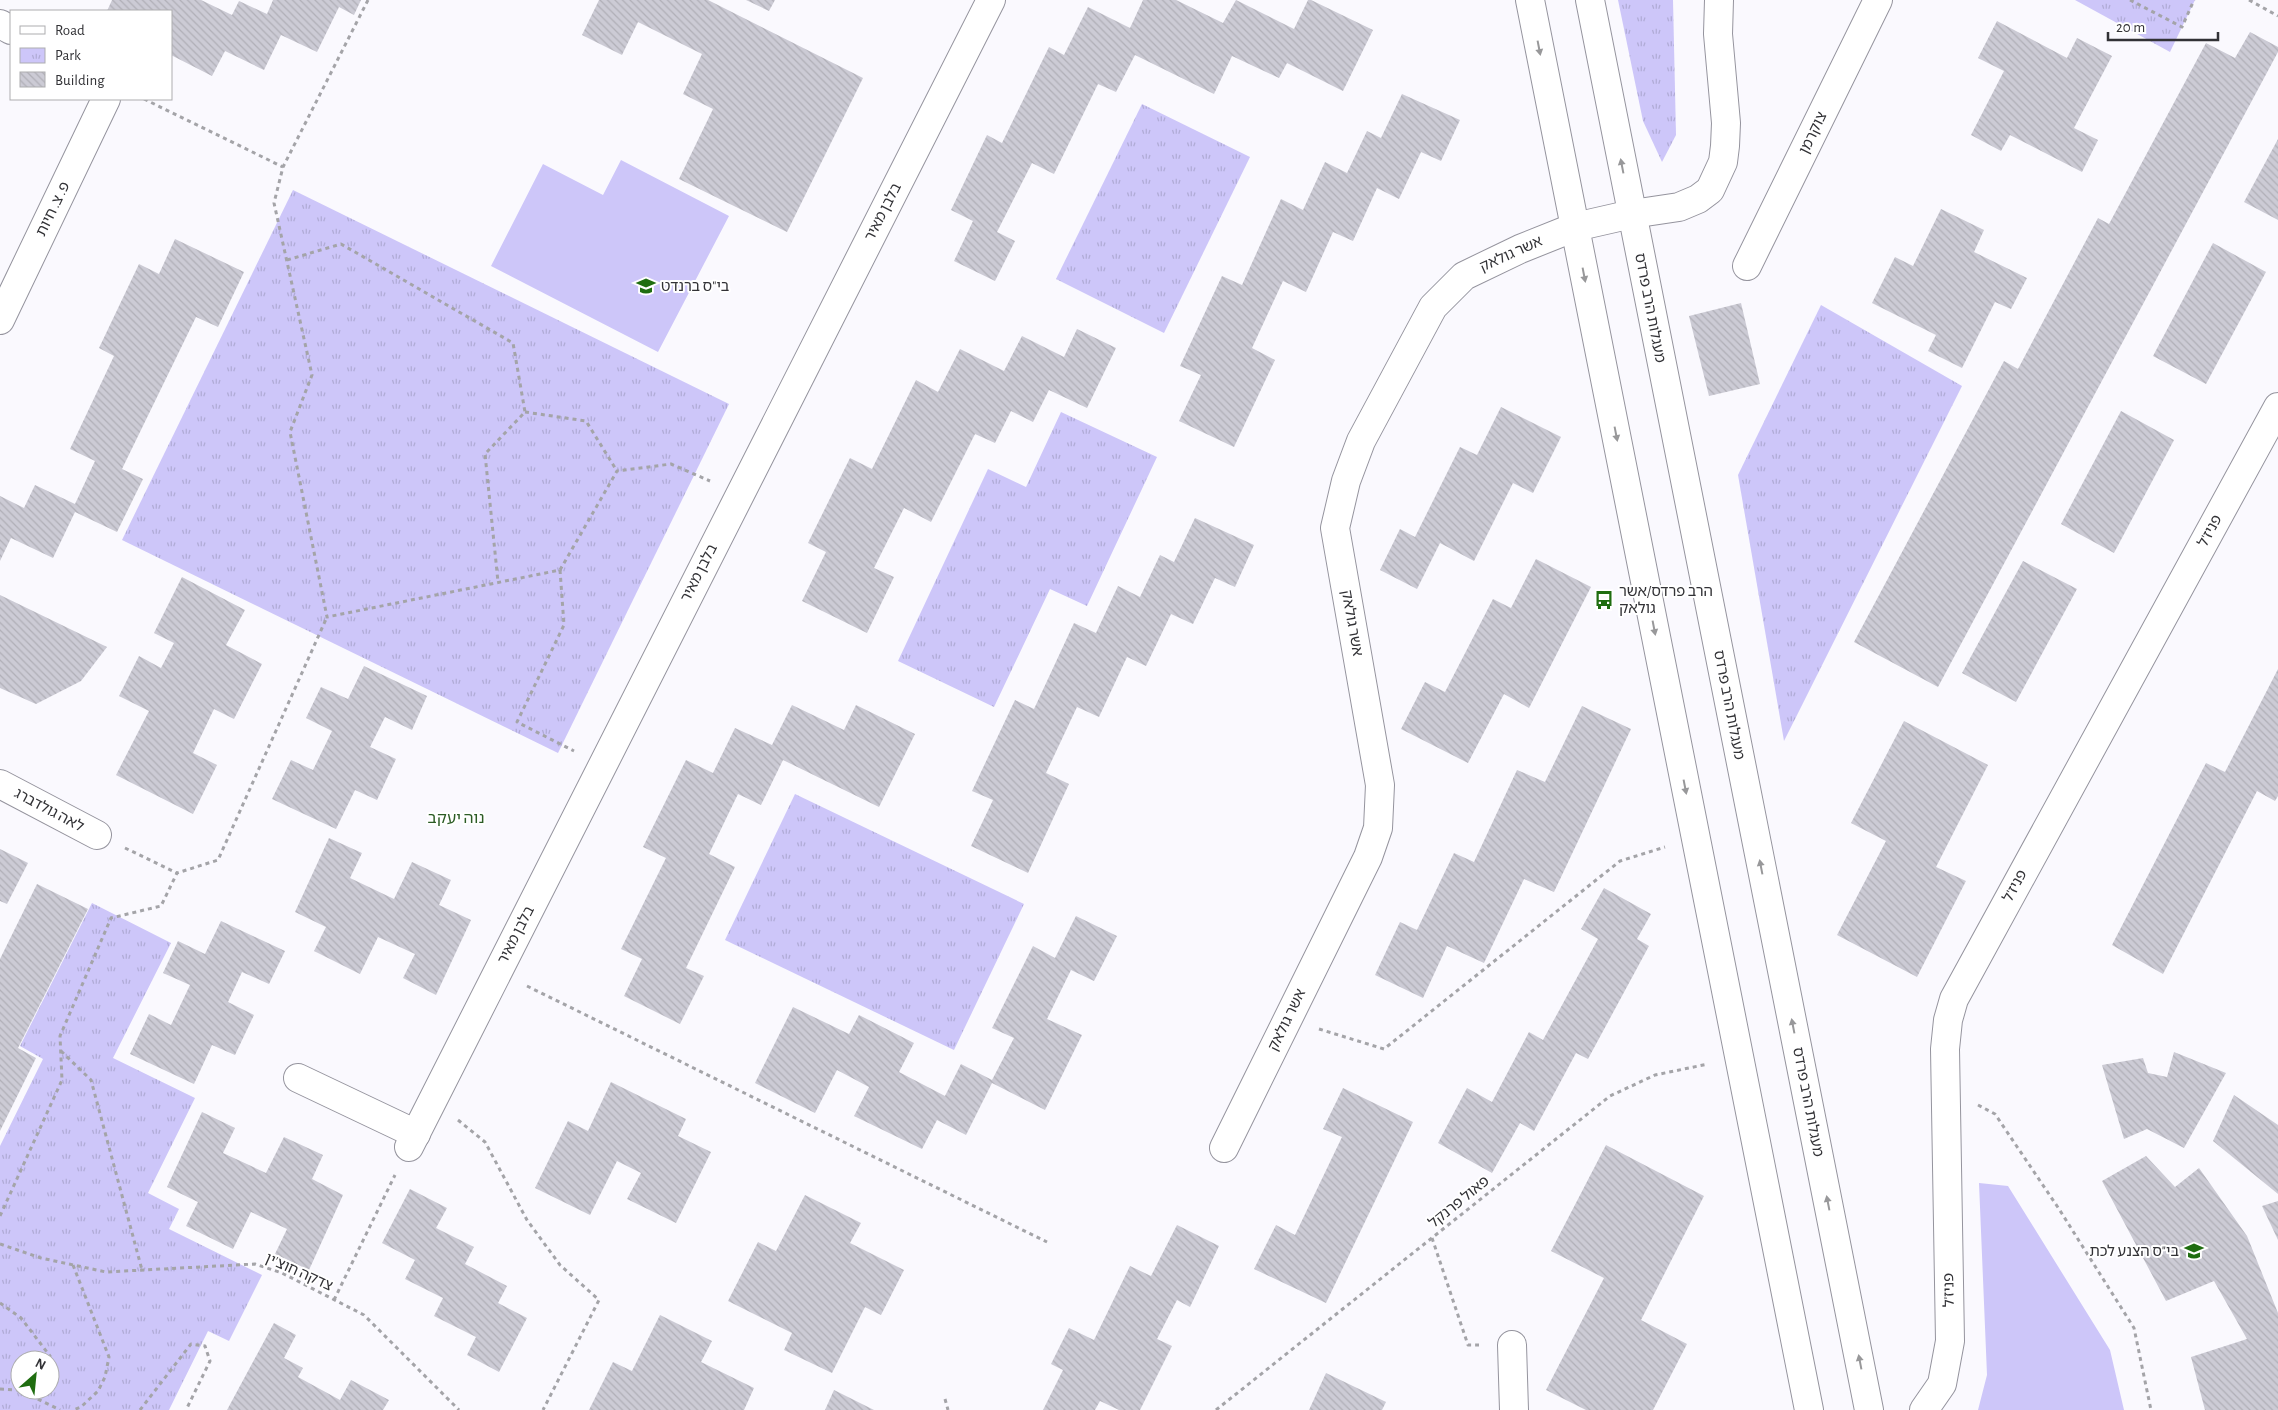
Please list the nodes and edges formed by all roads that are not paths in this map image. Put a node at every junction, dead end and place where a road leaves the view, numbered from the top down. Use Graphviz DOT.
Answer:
graph roads {
  1 [pos="991,0"];
  2 [pos="1530,0"];
  3 [pos="1590,0"];
  4 [pos="1720,0"];
  5 [pos="1878,0"];
  6 [pos="106,100"];
  7 [pos="1632,214"];
  8 [pos="1575,227"];
  9 [pos="1747,266"];
  10 [pos="0,320"];
  11 [pos="2278,407"];
  12 [pos="0,784"];
  13 [pos="97,835"];
  14 [pos="298,1078"];
  15 [pos="1224,1148"];
  16 [pos="1512,1345"];
  17 [pos="1514,1410"];
  18 [pos="1808,1410"];
  19 [pos="1869,1410"];
  20 [pos="1924,1410"];
  1 -- 14 [label="street, בלבן מאיר"];
  2 -- 8 [label="street, one-way"];
  7 -- 3 [label="street, מעגלות הרב פרדס, one-way"];
  4 -- 7 [label="street"];
  5 -- 9 [label="street, צוקרמן"];
  6 -- 10 [label="street, פ. צ. חיות"];
  7 -- 8 [label="street, אשר גולאק"];
  19 -- 7 [label="street, מעגלות הרב פרדס, one-way"];
  8 -- 15 [label="street, אשר גולאק"];
  8 -- 18 [label="street, one-way"];
  11 -- 20 [label="street, פניז'ל"];
  12 -- 13 [label="street, לאה גולדברג"];
  16 -- 17 [label="street"];
}
